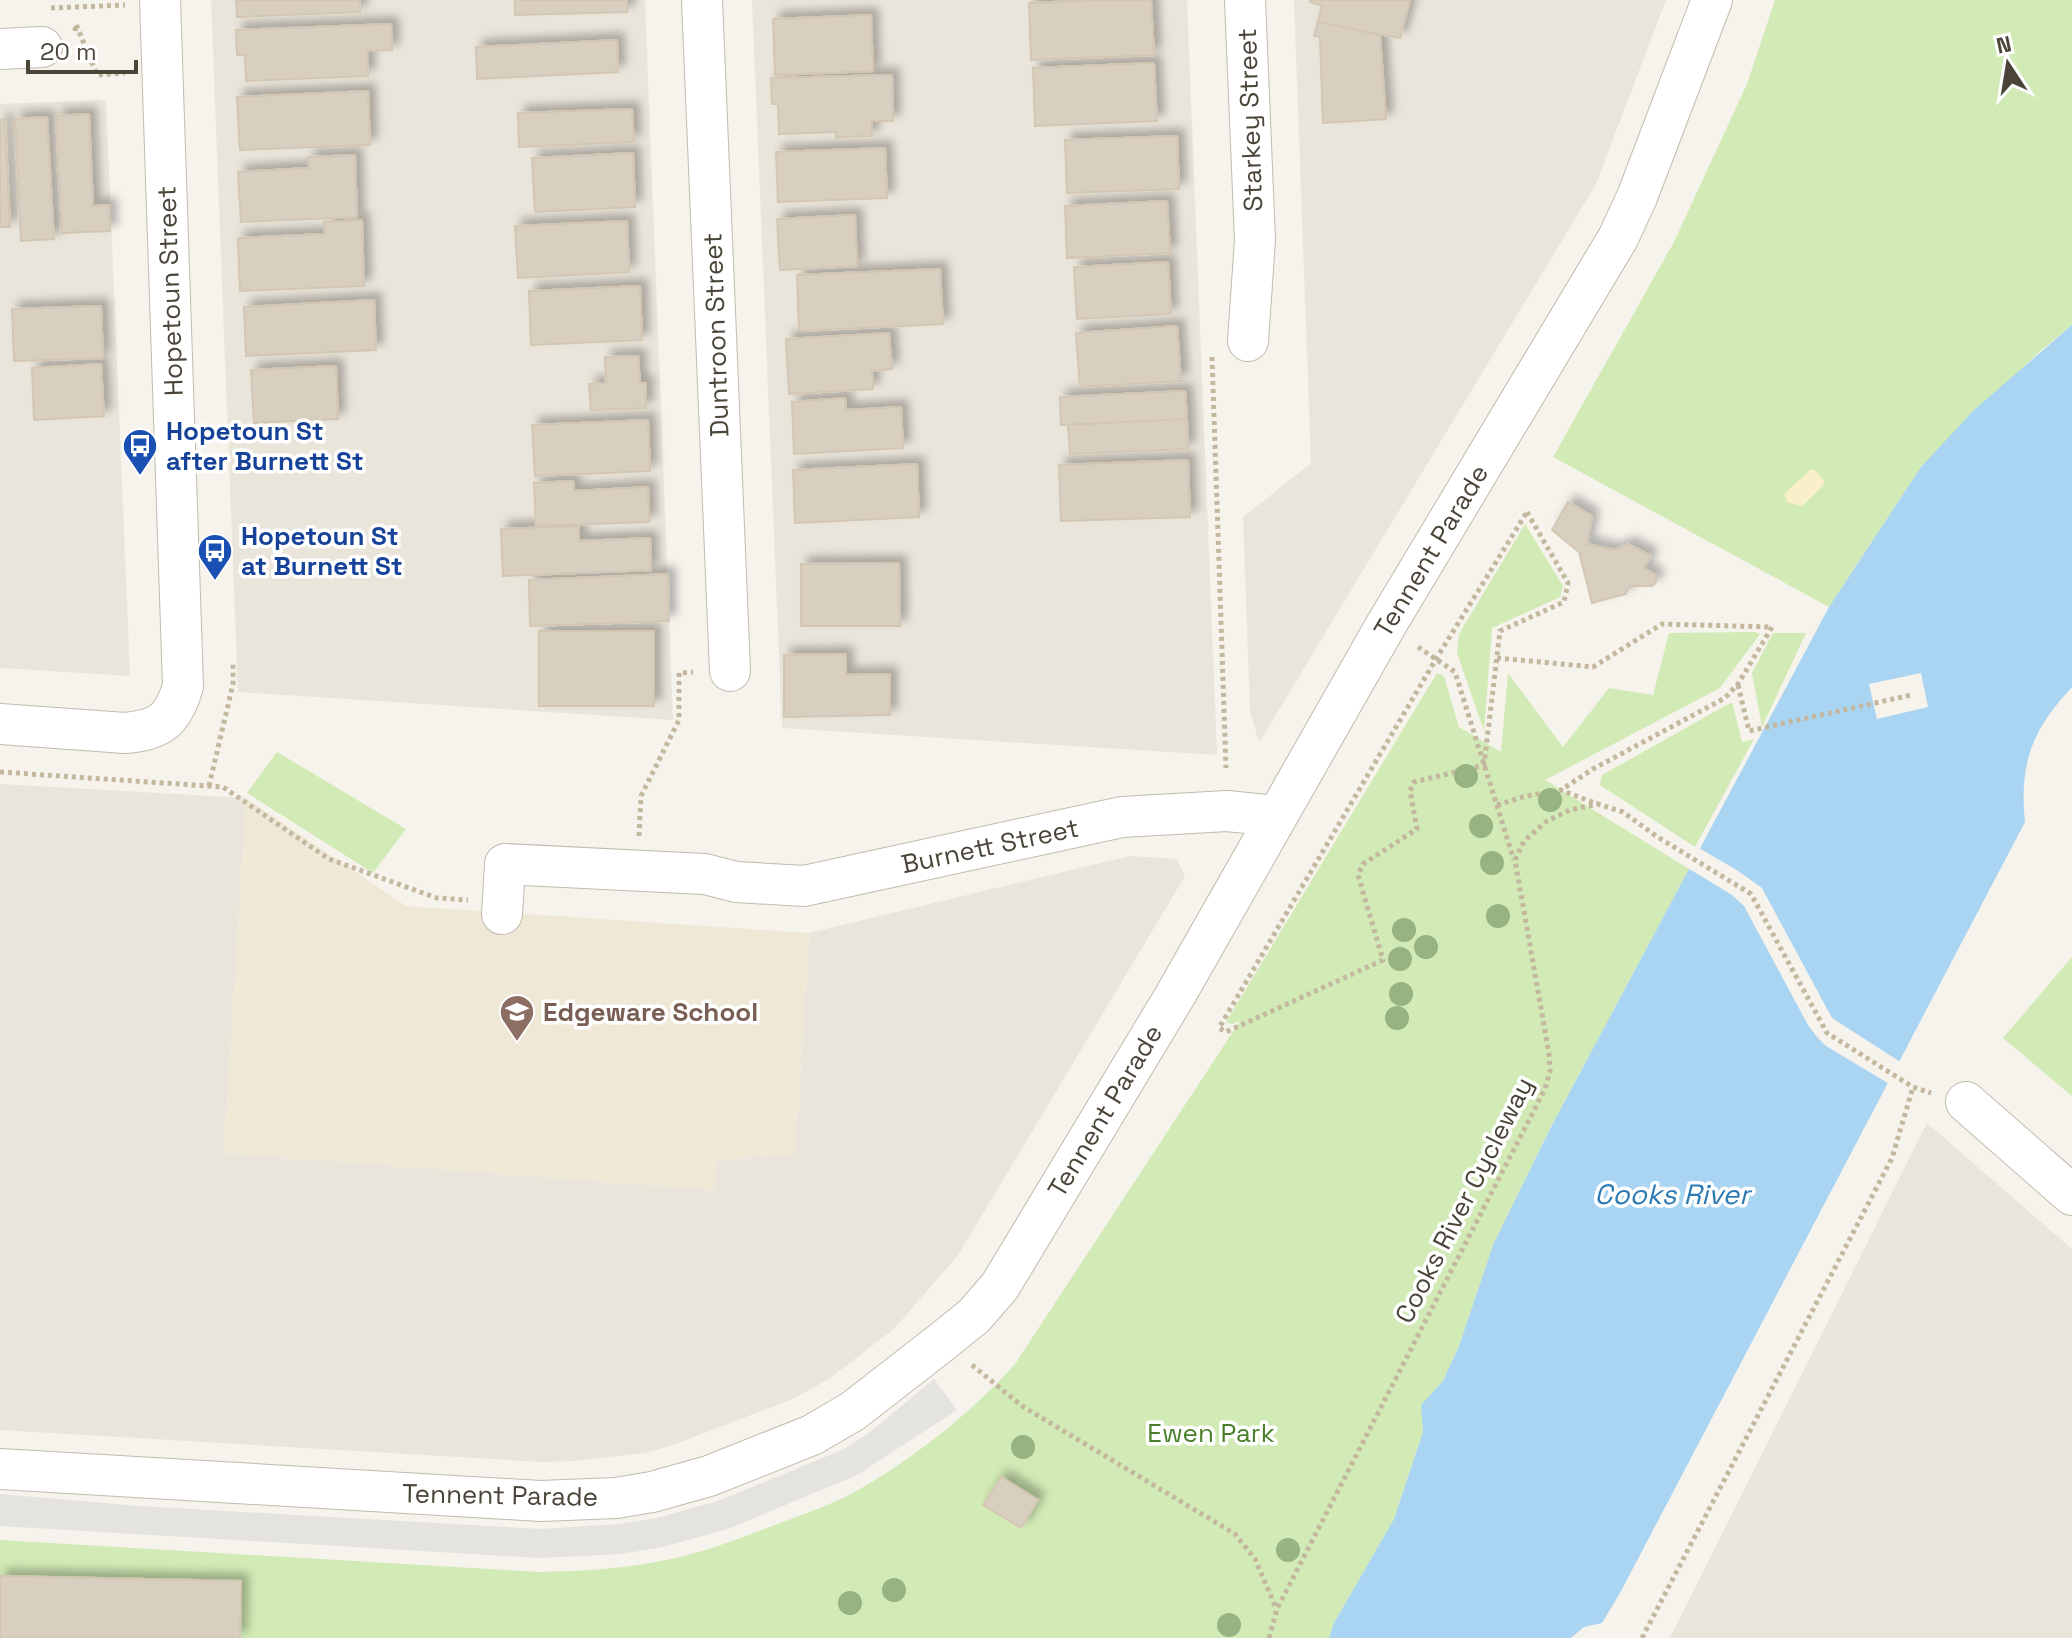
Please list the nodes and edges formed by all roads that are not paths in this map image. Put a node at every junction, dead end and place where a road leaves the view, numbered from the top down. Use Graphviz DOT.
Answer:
graph roads {
  1 [pos="702,0"];
  2 [pos="1245,0"];
  3 [pos="1712,0"];
  4 [pos="160,2"];
  5 [pos="40,28"];
  6 [pos="0,49"];
  7 [pos="1248,341"];
  8 [pos="730,671"];
  9 [pos="0,724"];
  10 [pos="1277,816"];
  11 [pos="503,908"];
  12 [pos="1966,1102"];
  13 [pos="2072,1195"];
  14 [pos="0,1469"];
  1 -- 8 [label="street, Duntroon Street"];
  2 -- 7 [label="street, Starkey Street"];
  3 -- 10 [label="street, Tennent Parade"];
  4 -- 9 [label="street, Hopetoun Street"];
  5 -- 6 [label="street"];
  10 -- 11 [label="street, Burnett Street"];
  10 -- 14 [label="street, Tennent Parade"];
  12 -- 13 [label="street"];
}
